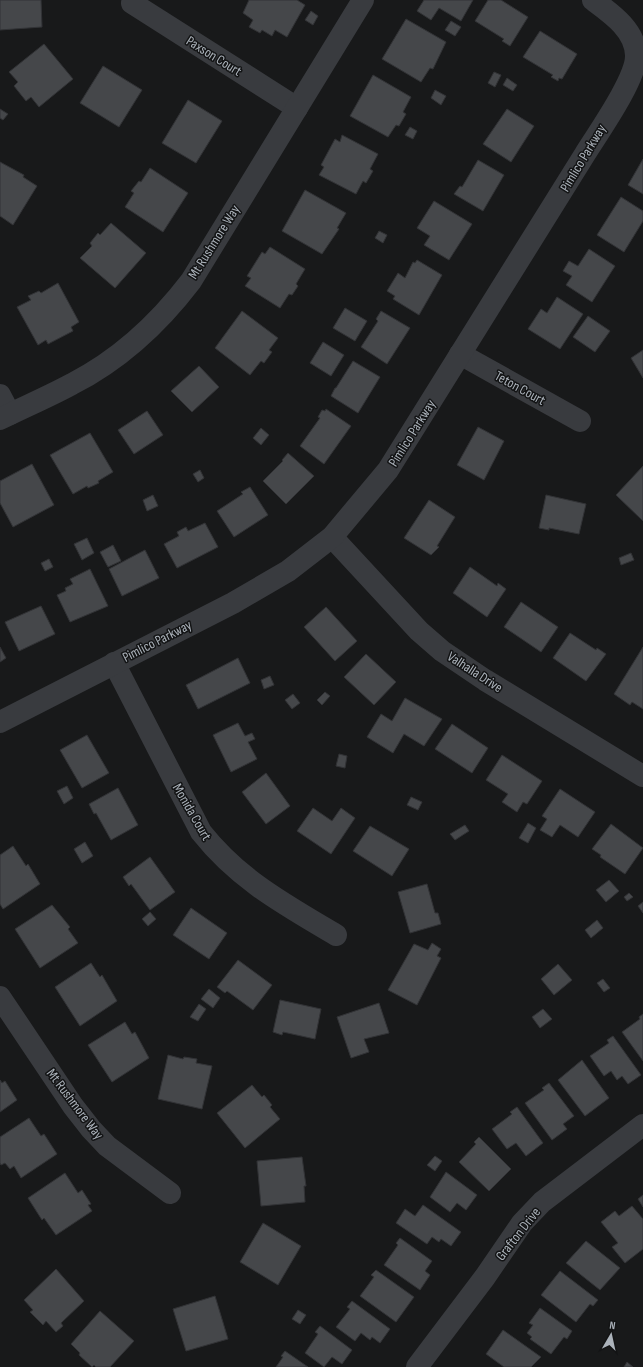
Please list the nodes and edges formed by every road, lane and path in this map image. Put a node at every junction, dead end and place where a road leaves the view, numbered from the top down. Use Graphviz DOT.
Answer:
graph roads {
  1 [pos="363,0"];
  2 [pos="593,0"];
  3 [pos="132,3"];
  4 [pos="297,108"];
  5 [pos="460,354"];
  6 [pos="0,395"];
  7 [pos="5,417"];
  8 [pos="580,421"];
  9 [pos="332,537"];
  10 [pos="114,663"];
  11 [pos="0,722"];
  12 [pos="643,776"];
  13 [pos="336,936"];
  14 [pos="0,997"];
  15 [pos="643,1125"];
  16 [pos="170,1193"];
  17 [pos="417,1367"];
  1 -- 4 [label="street, Mt Rushmore Way"];
  2 -- 5 [label="street, Pimlico Parkway"];
  3 -- 4 [label="street, Paxson Court"];
  4 -- 7 [label="street, Mt Rushmore Way"];
  5 -- 8 [label="street, Teton Court"];
  5 -- 9 [label="street, Pimlico Parkway"];
  6 -- 7 [label="street"];
  9 -- 10 [label="street, Pimlico Parkway"];
  9 -- 12 [label="street, Valhalla Drive"];
  10 -- 11 [label="street, Pimlico Parkway"];
  10 -- 13 [label="street, Monida Court"];
  14 -- 16 [label="street, Mt Rushmore Way"];
  15 -- 17 [label="street, Grafton Drive"];
}
